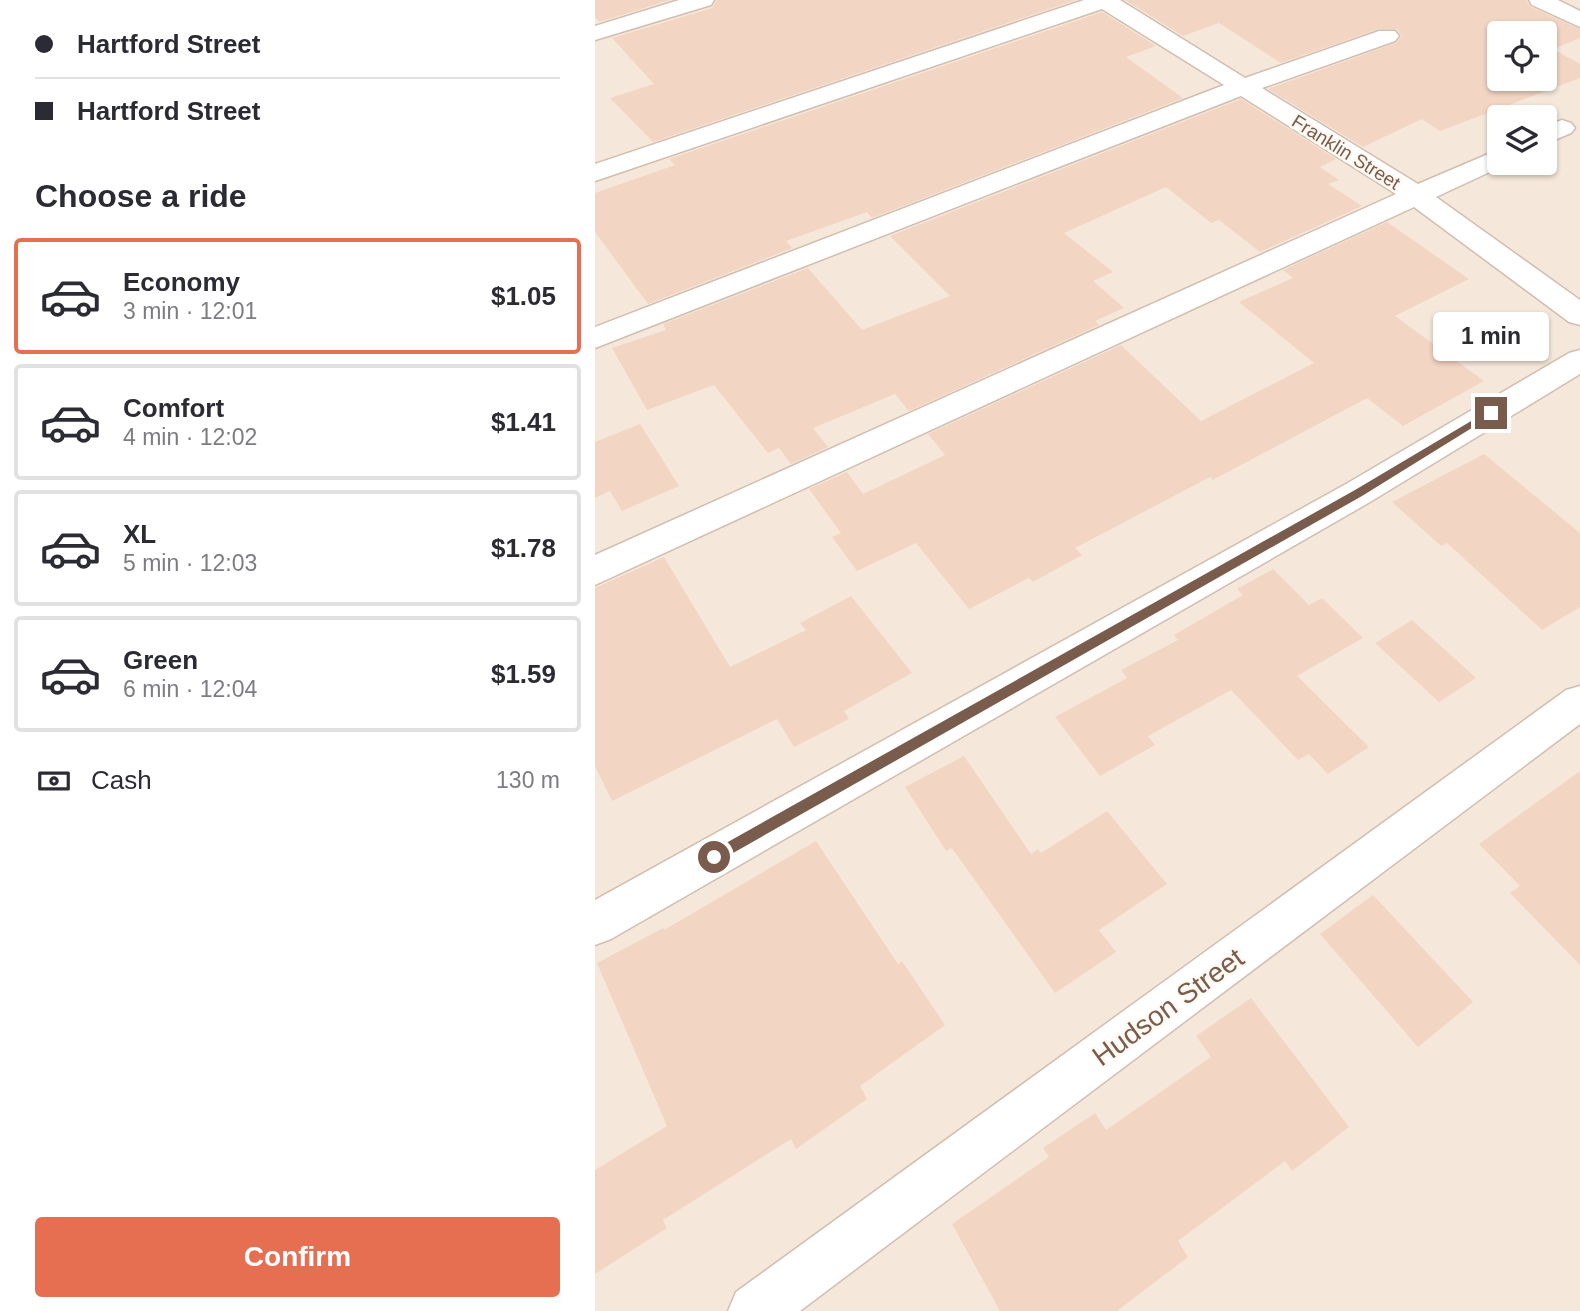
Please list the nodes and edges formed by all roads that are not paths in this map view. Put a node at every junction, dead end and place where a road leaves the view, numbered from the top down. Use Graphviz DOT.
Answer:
graph roads {
  1 [pos="703,0"];
  2 [pos="1105,0"];
  3 [pos="1541,0"];
  4 [pos="1580,20"];
  5 [pos="595,33"];
  6 [pos="1387,36"];
  7 [pos="1242,87"];
  8 [pos="1487,163"];
  9 [pos="595,173"];
  10 [pos="1416,195"];
  11 [pos="1580,315"];
  12 [pos="595,338"];
  13 [pos="1580,360"];
  14 [pos="595,571"];
  15 [pos="1580,702"];
  16 [pos="595,924"];
  17 [pos="755,1311"];
  1 -- 5 [label="street"];
  2 -- 7 [label="street, Franklin Street"];
  2 -- 9 [label="street"];
  3 -- 4 [label="street"];
  6 -- 7 [label="street"];
  7 -- 10 [label="street, Franklin Street"];
  7 -- 12 [label="street"];
  8 -- 10 [label="street"];
  10 -- 11 [label="street, Franklin Street"];
  10 -- 14 [label="street"];
  13 -- 16 [label="street"];
  15 -- 17 [label="street, Hudson Street"];
}
